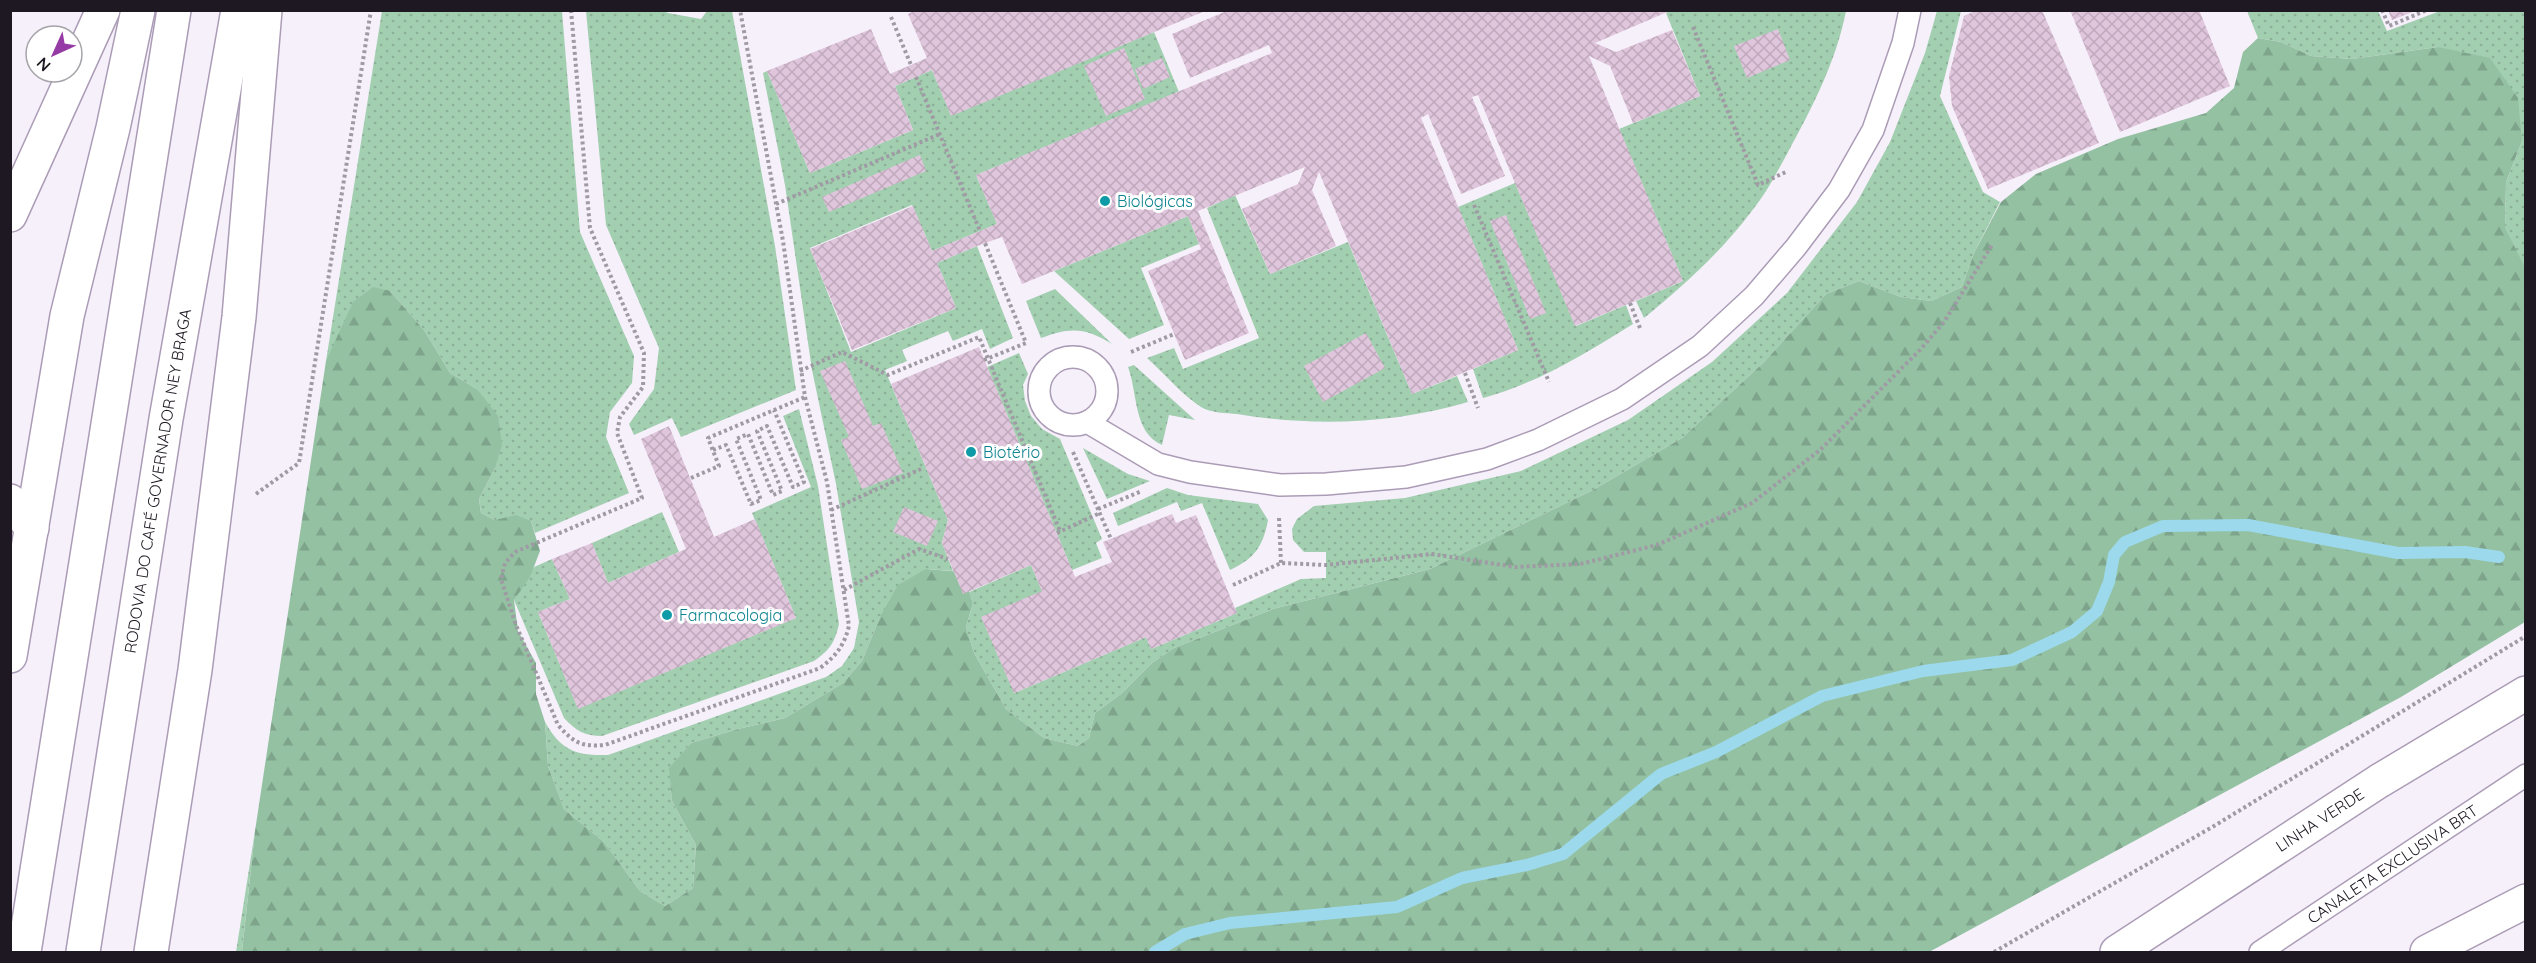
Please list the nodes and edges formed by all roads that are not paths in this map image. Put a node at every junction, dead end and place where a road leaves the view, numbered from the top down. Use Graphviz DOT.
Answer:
graph roads {
  1 [pos="103,10"];
  2 [pos="138,10"];
  3 [pos="174,10"];
  4 [pos="238,10"];
  5 [pos="265,10"];
  6 [pos="1910,10"];
  7 [pos="10,214"];
  8 [pos="1087,422"];
  9 [pos="10,501"];
  10 [pos="32,528"];
  11 [pos="10,656"];
  12 [pos="2526,693"];
  13 [pos="2526,775"];
  14 [pos="2526,901"];
  15 [pos="24,952"];
  16 [pos="83,952"];
  17 [pos="151,952"];
  18 [pos="2117,952"];
  19 [pos="2260,952"];
  20 [pos="2427,952"];
  1 -- 7 [label="main road"];
  2 -- 10 [label="main road"];
  3 -- 15 [label="main road"];
  4 -- 16 [label="main road, RODOVIA DO CAFÉ GOVERNADOR NEY BRAGA"];
  5 -- 17 [label="main road"];
  6 -- 8 [label="lane"];
  9 -- 10 [label="main road"];
  10 -- 11 [label="main road"];
  12 -- 18 [label="main road, LINHA VERDE"];
  13 -- 19 [label="lane, CANALETA EXCLUSIVA BRT"];
  14 -- 20 [label="main road"];
}
